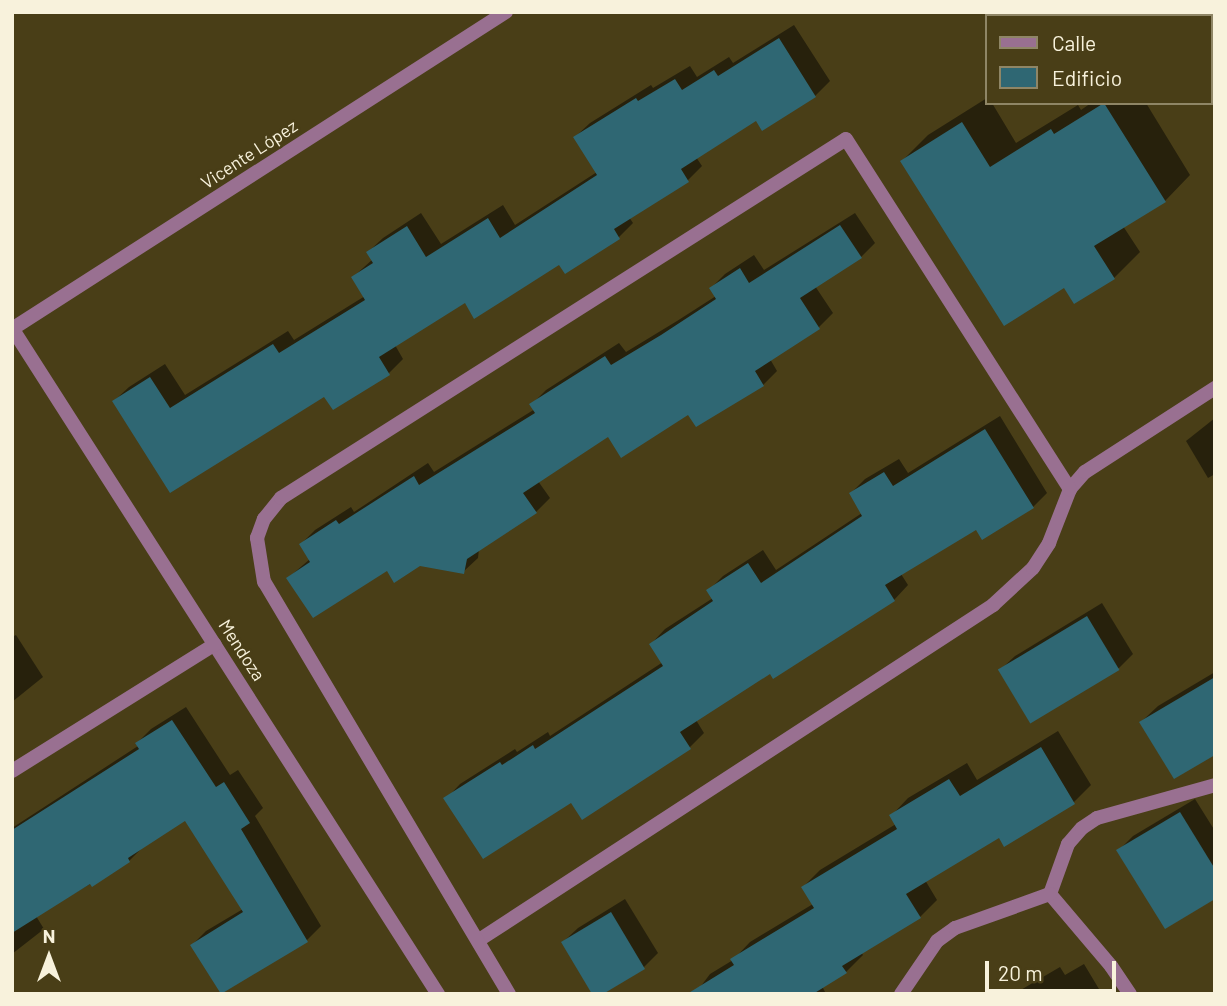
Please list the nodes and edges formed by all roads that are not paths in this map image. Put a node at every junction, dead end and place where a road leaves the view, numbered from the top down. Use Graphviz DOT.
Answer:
graph roads {
  1 [pos="506,12"];
  2 [pos="12,328"];
  3 [pos="1215,388"];
  4 [pos="1070,489"];
  5 [pos="215,643"];
  6 [pos="12,771"];
  7 [pos="1215,785"];
  8 [pos="1050,894"];
  9 [pos="479,940"];
  10 [pos="438,994"];
  11 [pos="509,994"];
  12 [pos="901,994"];
  13 [pos="1130,994"];
  1 -- 2 [label="street, Vicente López"];
  2 -- 5 [label="street, Mendoza"];
  3 -- 4 [label="street"];
  4 -- 9 [label="street"];
  4 -- 9 [label="street"];
  5 -- 6 [label="street"];
  5 -- 10 [label="street, Mendoza"];
  7 -- 8 [label="street"];
  8 -- 12 [label="street"];
  8 -- 13 [label="street"];
  9 -- 11 [label="street"];
}
